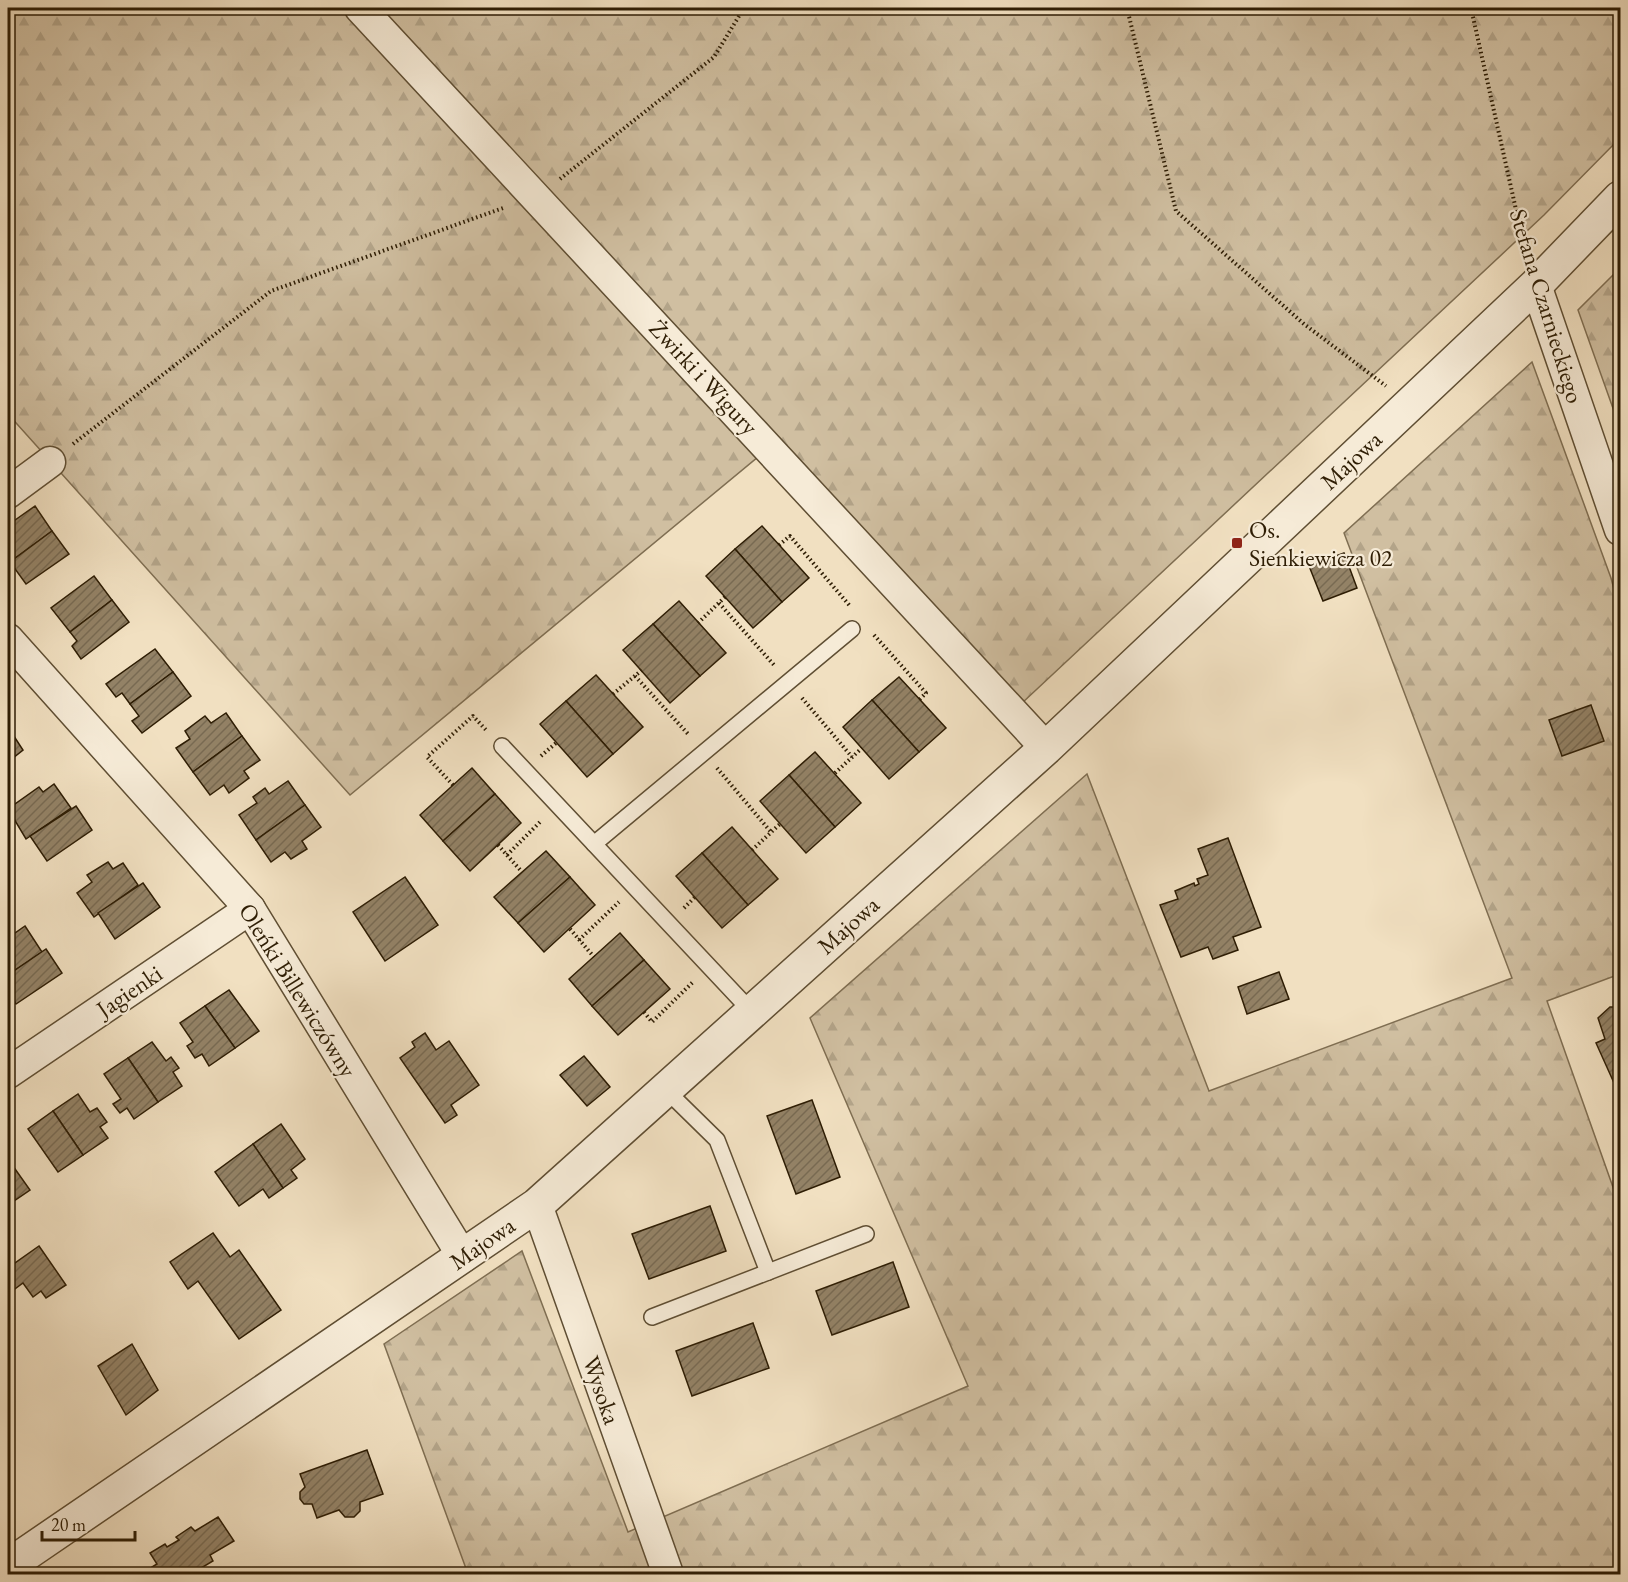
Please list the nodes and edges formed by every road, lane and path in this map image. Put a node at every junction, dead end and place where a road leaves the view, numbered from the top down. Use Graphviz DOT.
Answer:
graph roads {
  1 [pos="360,8"];
  2 [pos="744,8"];
  3 [pos="1127,8"];
  4 [pos="1471,8"];
  5 [pos="537,196"];
  6 [pos="1620,198"];
  7 [pos="1536,285"];
  8 [pos="1410,404"];
  9 [pos="50,462"];
  10 [pos="8,493"];
  11 [pos="1620,530"];
  12 [pos="779,545"];
  13 [pos="725,597"];
  14 [pos="698,623"];
  15 [pos="857,625"];
  16 [pos="8,639"];
  17 [pos="642,670"];
  18 [pos="613,694"];
  19 [pos="919,700"];
  20 [pos="502,746"];
  21 [pos="862,748"];
  22 [pos="1046,748"];
  23 [pos="835,773"];
  24 [pos="453,785"];
  25 [pos="557,805"];
  26 [pos="780,824"];
  27 [pos="594,844"];
  28 [pos="498,845"];
  29 [pos="752,850"];
  30 [pos="507,855"];
  31 [pos="522,872"];
  32 [pos="634,887"];
  33 [pos="250,909"];
  34 [pos="570,929"];
  35 [pos="579,940"];
  36 [pos="594,957"];
  37 [pos="709,967"];
  38 [pos="751,1011"];
  39 [pos="644,1012"];
  40 [pos="11,1064"];
  41 [pos="665,1089"];
  42 [pos="537,1205"];
  43 [pos="866,1234"];
  44 [pos="463,1257"];
  45 [pos="768,1272"];
  46 [pos="652,1317"];
  47 [pos="8,1566"];
  48 [pos="668,1575"];
  1 -- 5 [label="street, Żwirki i Wigury"];
  2 -- 5 [label="path"];
  3 -- 8 [label="path"];
  4 -- 7 [label="path, Stefana Czarnieckiego"];
  5 -- 9 [label="path"];
  5 -- 22 [label="street, Żwirki i Wigury"];
  6 -- 7 [label="street, Majowa"];
  7 -- 8 [label="street, Majowa"];
  7 -- 11 [label="street, Stefana Czarnieckiego"];
  8 -- 22 [label="street, Majowa"];
  9 -- 10 [label="street"];
  12 -- 15 [label="path"];
  13 -- 14 [label="path"];
  15 -- 19 [label="path"];
  15 -- 27 [label="lane"];
  16 -- 33 [label="street, Oleńki Billewiczówny"];
  17 -- 18 [label="path"];
  20 -- 24 [label="path"];
  20 -- 25 [label="lane"];
  21 -- 23 [label="path"];
  22 -- 38 [label="street, Majowa"];
  25 -- 27 [label="lane"];
  25 -- 30 [label="path"];
  26 -- 29 [label="path"];
  27 -- 32 [label="lane"];
  28 -- 30 [label="path"];
  30 -- 31 [label="path"];
  32 -- 35 [label="path"];
  32 -- 37 [label="lane"];
  33 -- 40 [label="street, Jagienki"];
  33 -- 44 [label="street, Oleńki Billewiczówny"];
  34 -- 35 [label="path"];
  35 -- 36 [label="path"];
  37 -- 38 [label="lane"];
  37 -- 39 [label="path"];
  38 -- 41 [label="street, Majowa"];
  41 -- 42 [label="street, Majowa"];
  41 -- 45 [label="lane"];
  42 -- 44 [label="street, Majowa"];
  42 -- 48 [label="street, Wysoka"];
  43 -- 45 [label="lane"];
  44 -- 47 [label="street, Majowa"];
  45 -- 46 [label="lane"];
}
